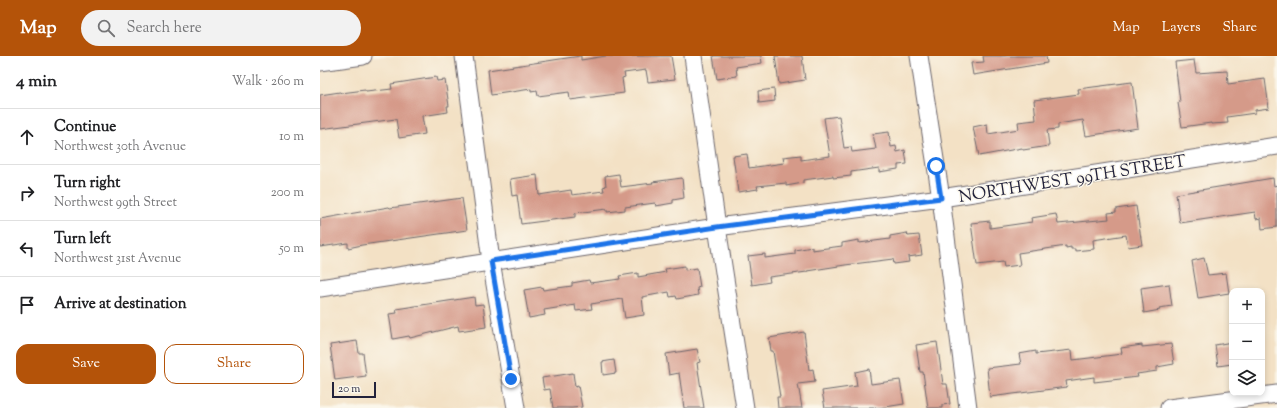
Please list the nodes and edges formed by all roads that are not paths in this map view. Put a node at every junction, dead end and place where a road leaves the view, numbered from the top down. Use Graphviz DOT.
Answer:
graph roads {
  1 [pos="363,56"];
  2 [pos="464,56"];
  3 [pos="693,56"];
  4 [pos="919,56"];
  5 [pos="320,62"];
  6 [pos="1277,146"];
  7 [pos="941,198"];
  8 [pos="717,227"];
  9 [pos="491,261"];
  10 [pos="320,288"];
  11 [pos="1277,394"];
  12 [pos="516,408"];
  13 [pos="745,408"];
  14 [pos="968,408"];
  15 [pos="1169,408"];
  1 -- 5 [label="street"];
  2 -- 9 [label="street"];
  3 -- 8 [label="street"];
  4 -- 7 [label="street"];
  6 -- 7 [label="street, NORTHWEST 99TH STREET"];
  7 -- 8 [label="street, NORTHWEST 99TH STREET"];
  7 -- 14 [label="street"];
  8 -- 9 [label="street, NORTHWEST 99TH STREET"];
  8 -- 13 [label="street"];
  9 -- 10 [label="street, NORTHWEST 99TH STREET"];
  9 -- 12 [label="street"];
  11 -- 15 [label="street"];
}
